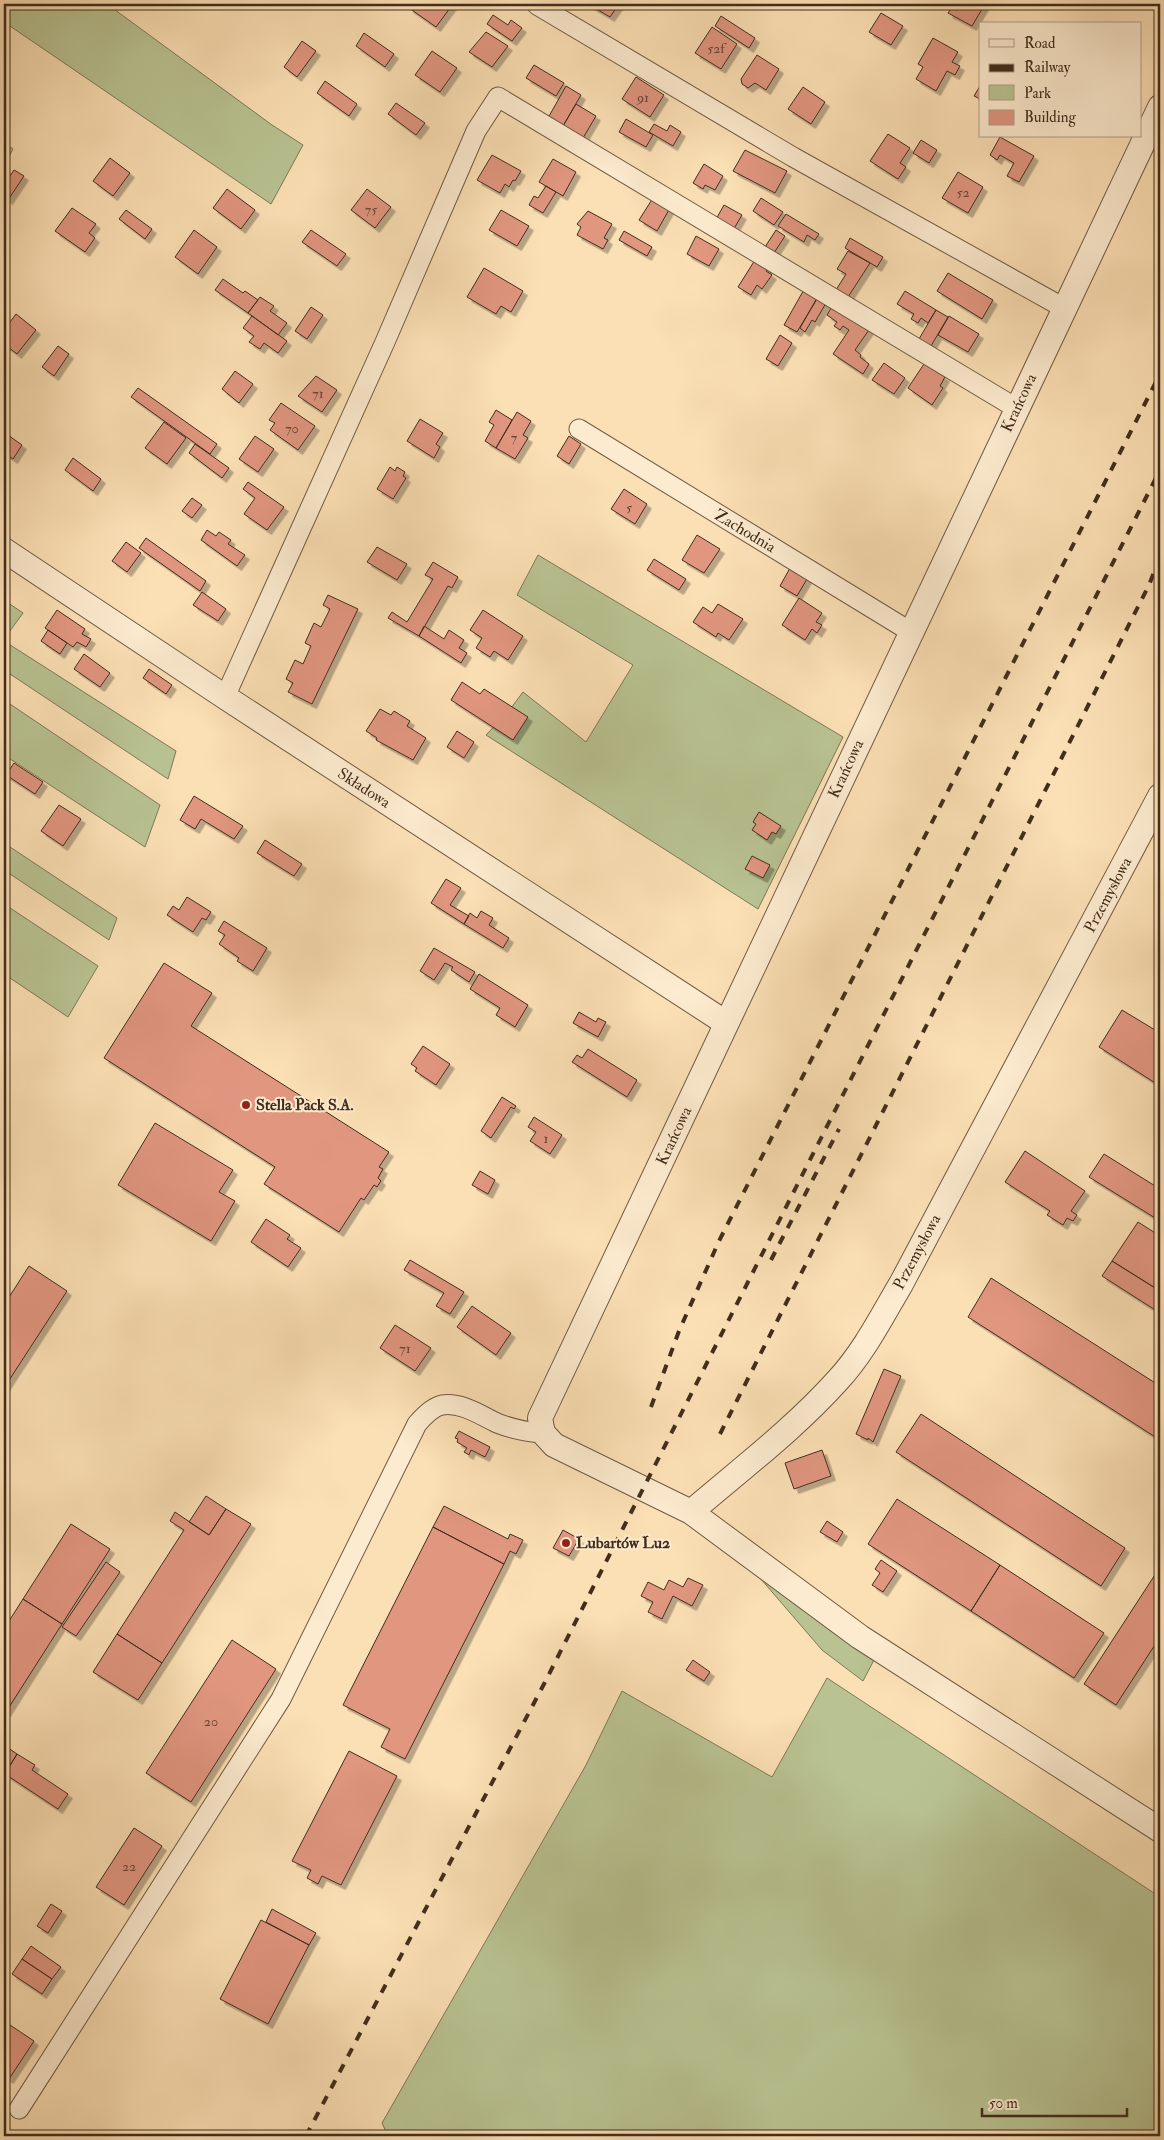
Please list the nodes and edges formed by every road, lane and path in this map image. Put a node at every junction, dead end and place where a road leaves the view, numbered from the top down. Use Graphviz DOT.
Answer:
graph roads {
  1 [pos="537,5"];
  2 [pos="1160,107"];
  3 [pos="1064,308"];
  4 [pos="1016,408"];
  5 [pos="579,429"];
  6 [pos="4,550"];
  7 [pos="911,632"];
  8 [pos="225,697"];
  9 [pos="1160,796"];
  10 [pos="726,1023"];
  11 [pos="543,1433"];
  12 [pos="691,1512"];
  13 [pos="1160,1830"];
  14 [pos="19,2108"];
  1 -- 3 [label="street"];
  2 -- 3 [label="street, Krańcowa"];
  3 -- 4 [label="street, Krańcowa"];
  4 -- 7 [label="street, Krańcowa"];
  4 -- 8 [label="street"];
  5 -- 7 [label="street, Zachodnia"];
  6 -- 8 [label="street, Składowa"];
  7 -- 10 [label="street, Krańcowa"];
  8 -- 10 [label="street, Składowa"];
  9 -- 12 [label="street, Przemysłowa"];
  10 -- 11 [label="street, Krańcowa"];
  11 -- 12 [label="street"];
  11 -- 14 [label="street"];
  12 -- 13 [label="street"];
}
